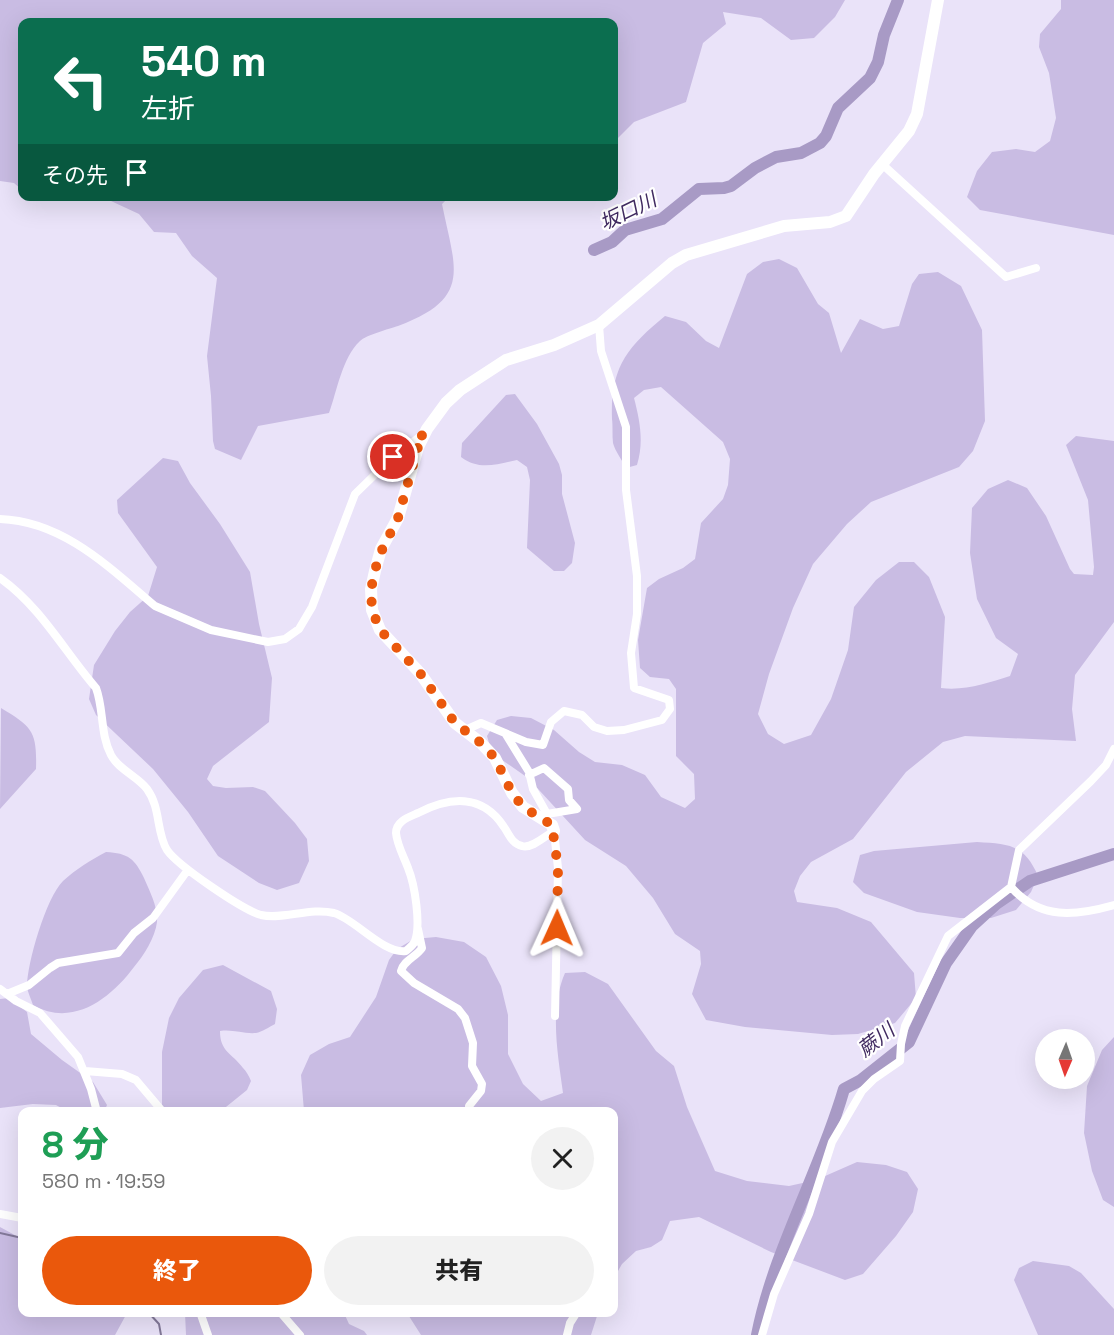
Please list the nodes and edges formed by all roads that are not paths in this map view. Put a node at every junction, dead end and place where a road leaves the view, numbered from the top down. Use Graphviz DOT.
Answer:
graph roads {
  1 [pos="938,0"];
  2 [pos="882,164"];
  3 [pos="1036,268"];
  4 [pos="599,325"];
  5 [pos="424,434"];
  6 [pos="0,519"];
  7 [pos="0,578"];
  8 [pos="463,730"];
  9 [pos="505,733"];
  10 [pos="1114,749"];
  11 [pos="529,775"];
  12 [pos="549,822"];
  13 [pos="188,871"];
  14 [pos="1011,887"];
  15 [pos="1114,905"];
  16 [pos="417,924"];
  17 [pos="3,992"];
  18 [pos="555,1016"];
  19 [pos="85,1071"];
  20 [pos="96,1107"];
  21 [pos="159,1107"];
  22 [pos="469,1107"];
  23 [pos="0,1214"];
  24 [pos="18,1217"];
  25 [pos="202,1317"];
  26 [pos="284,1317"];
  27 [pos="574,1317"];
  28 [pos="208,1335"];
  29 [pos="300,1335"];
  30 [pos="567,1335"];
  31 [pos="762,1335"];
  1 -- 2 [label="street"];
  2 -- 3 [label="street"];
  2 -- 4 [label="street"];
  4 -- 5 [label="street"];
  4 -- 9 [label="street"];
  5 -- 6 [label="street"];
  5 -- 8 [label="street"];
  7 -- 13 [label="street"];
  8 -- 9 [label="street"];
  8 -- 12 [label="street"];
  9 -- 11 [label="street"];
  10 -- 14 [label="street"];
  11 -- 12 [label="street"];
  11 -- 12 [label="street"];
  12 -- 16 [label="street"];
  12 -- 18 [label="street"];
  13 -- 16 [label="street"];
  13 -- 17 [label="street"];
  14 -- 15 [label="street"];
  14 -- 31 [label="street"];
  16 -- 22 [label="street"];
  17 -- 19 [label="street"];
  19 -- 20 [label="street"];
  19 -- 21 [label="street"];
  23 -- 24 [label="street"];
  25 -- 28 [label="street"];
  26 -- 29 [label="street"];
  27 -- 30 [label="street"];
}
